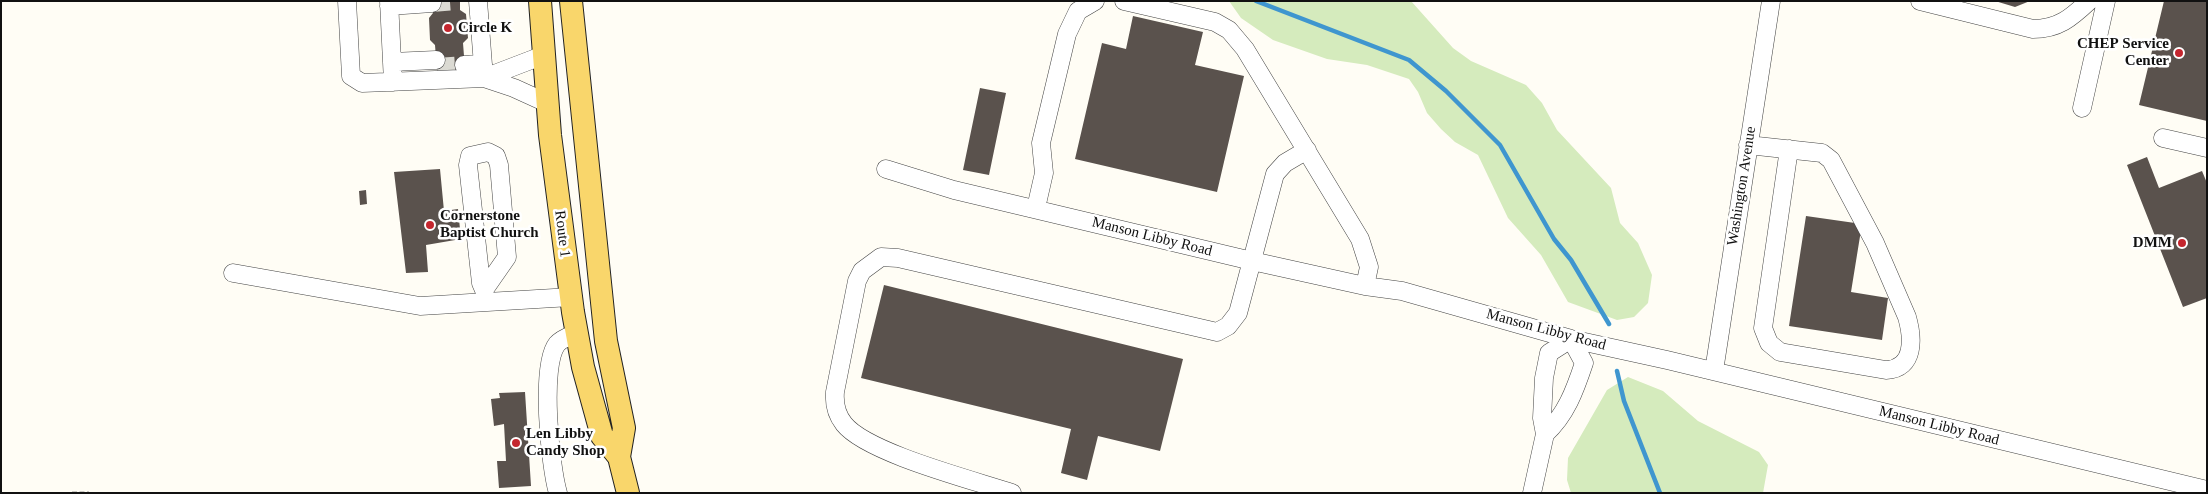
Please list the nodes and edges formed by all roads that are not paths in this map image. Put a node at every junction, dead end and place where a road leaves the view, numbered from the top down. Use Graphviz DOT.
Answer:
graph roads {
  1 [pos="347,1"];
  2 [pos="478,1"];
  3 [pos="540,1"];
  4 [pos="571,1"];
  5 [pos="1095,1"];
  6 [pos="1124,1"];
  7 [pos="1771,1"];
  8 [pos="1920,1"];
  9 [pos="2089,1"];
  10 [pos="2106,1"];
  11 [pos="432,3"];
  12 [pos="389,4"];
  13 [pos="544,55"];
  14 [pos="464,62"];
  15 [pos="436,63"];
  16 [pos="483,67"];
  17 [pos="392,71"];
  18 [pos="548,103"];
  19 [pos="2082,108"];
  20 [pos="2163,138"];
  21 [pos="1748,145"];
  22 [pos="2207,148"];
  23 [pos="1789,149"];
  24 [pos="1307,150"];
  25 [pos="886,169"];
  26 [pos="1036,208"];
  27 [pos="476,246"];
  28 [pos="1252,261"];
  29 [pos="501,266"];
  30 [pos="233,273"];
  31 [pos="1365,286"];
  32 [pos="484,297"];
  33 [pos="571,297"];
  34 [pos="577,333"];
  35 [pos="1571,339"];
  36 [pos="1714,371"];
  37 [pos="1545,434"];
  38 [pos="619,456"];
  39 [pos="2207,490"];
  40 [pos="558,493"];
  41 [pos="628,493"];
  42 [pos="1012,493"];
  43 [pos="1532,493"];
  1 -- 17 [label="street"];
  2 -- 16 [label="street"];
  3 -- 13 [label="main road, Route 1"];
  4 -- 38 [label="main road, Route 1"];
  5 -- 26 [label="street"];
  6 -- 24 [label="street"];
  7 -- 21 [label="street, Washington Avenue"];
  8 -- 9 [label="street"];
  10 -- 19 [label="street"];
  11 -- 12 [label="street"];
  12 -- 17 [label="street"];
  13 -- 16 [label="street"];
  13 -- 18 [label="main road, Route 1"];
  14 -- 16 [label="street"];
  15 -- 17 [label="street"];
  16 -- 17 [label="street"];
  16 -- 18 [label="street"];
  18 -- 33 [label="main road, Route 1"];
  20 -- 22 [label="street"];
  21 -- 23 [label="street"];
  21 -- 36 [label="street, Washington Avenue"];
  23 -- 23 [label="street"];
  24 -- 28 [label="street"];
  24 -- 31 [label="street"];
  25 -- 26 [label="street, Manson Libby Road"];
  26 -- 28 [label="street, Manson Libby Road"];
  27 -- 29 [label="street"];
  27 -- 29 [label="street"];
  27 -- 32 [label="street"];
  28 -- 31 [label="street, Manson Libby Road"];
  28 -- 42 [label="street"];
  29 -- 32 [label="street"];
  30 -- 32 [label="street"];
  31 -- 35 [label="street, Manson Libby Road"];
  32 -- 33 [label="street"];
  33 -- 34 [label="main road, Route 1"];
  34 -- 38 [label="main road, Route 1"];
  34 -- 40 [label="street"];
  35 -- 36 [label="street, Manson Libby Road"];
  35 -- 37 [label="street"];
  35 -- 37 [label="street"];
  36 -- 39 [label="street, Manson Libby Road"];
  37 -- 43 [label="street"];
  38 -- 41 [label="main road, Route 1"];
}
